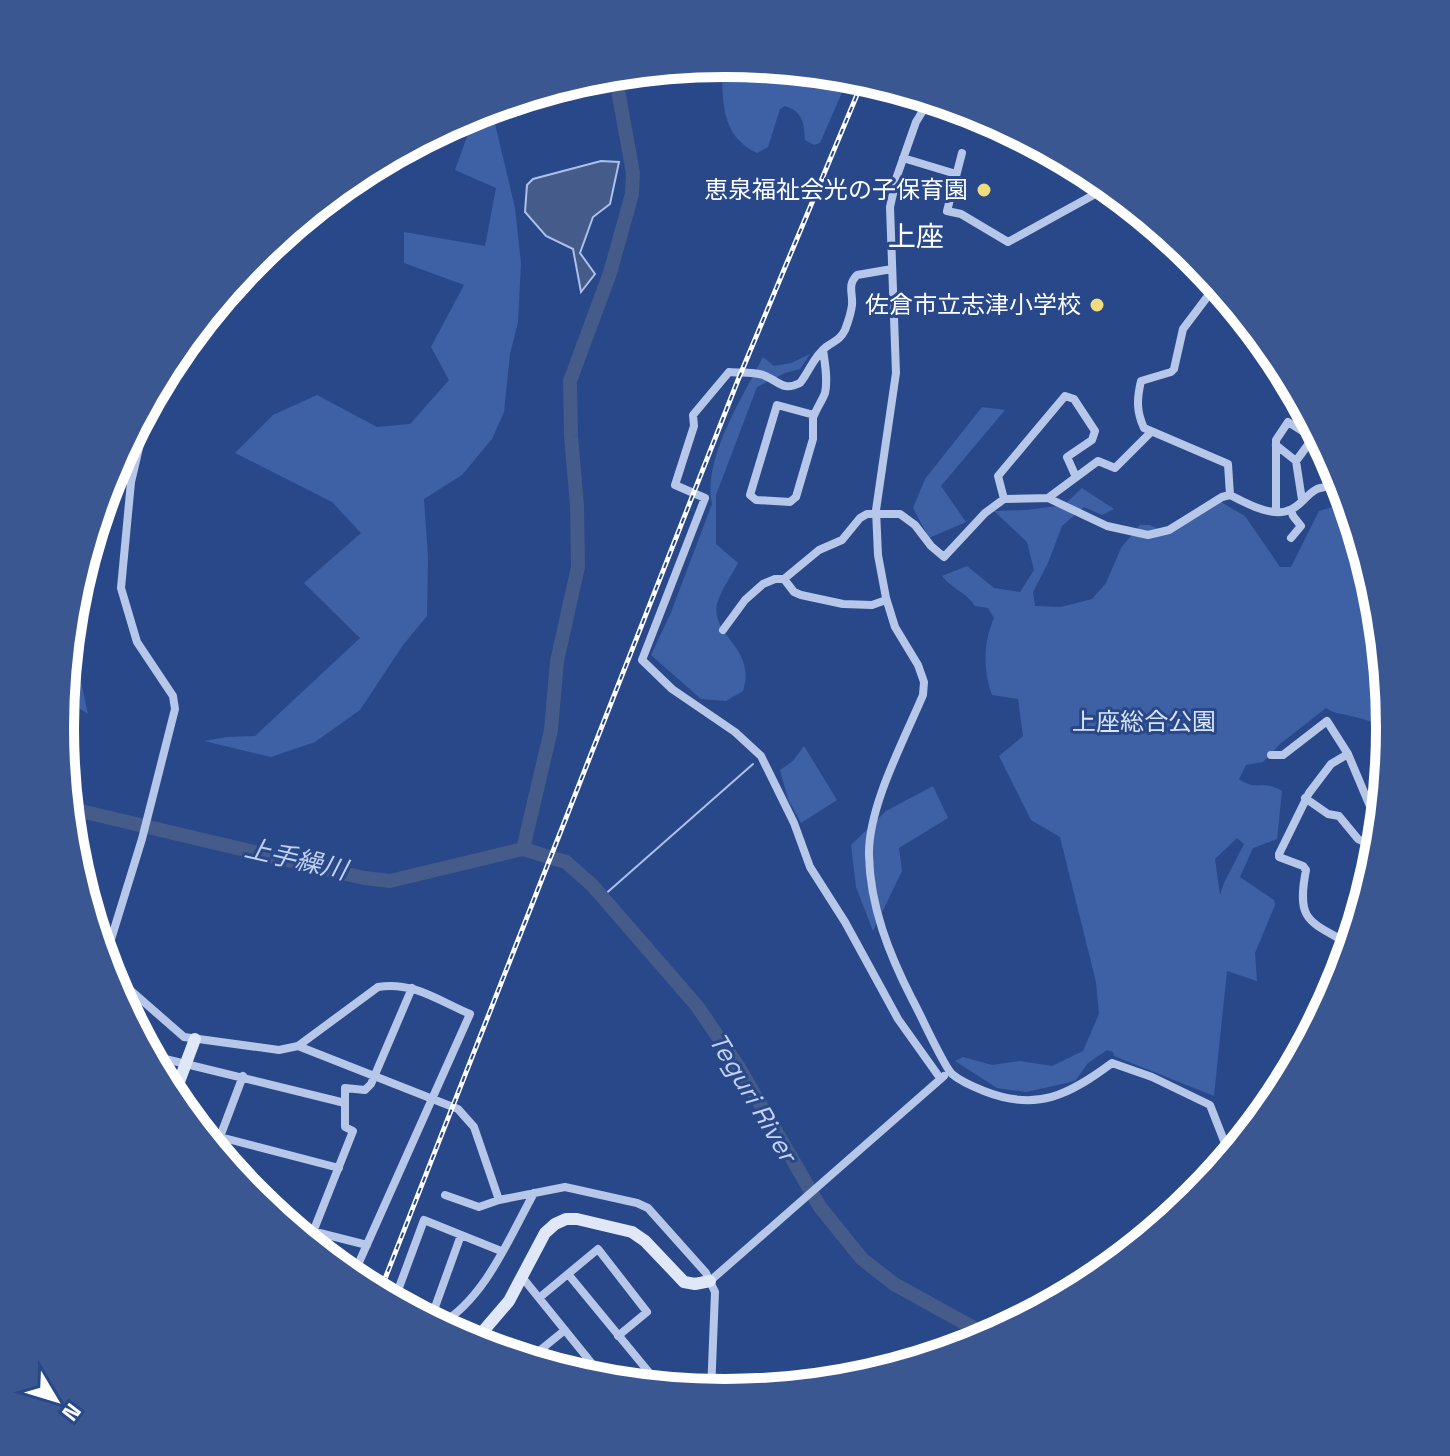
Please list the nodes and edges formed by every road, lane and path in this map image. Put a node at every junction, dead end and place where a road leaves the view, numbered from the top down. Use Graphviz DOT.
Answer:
graph roads {
  1 [pos="924,109"];
  2 [pos="962,153"];
  3 [pos="903,158"];
  4 [pos="956,174"];
  5 [pos="1096,194"];
  6 [pos="892,269"];
  7 [pos="1209,294"];
  8 [pos="823,350"];
  9 [pos="814,415"];
  10 [pos="1151,432"];
  11 [pos="1305,433"];
  12 [pos="141,441"];
  13 [pos="1310,442"];
  14 [pos="1276,445"];
  15 [pos="1296,461"];
  16 [pos="1076,477"];
  17 [pos="1329,487"];
  18 [pos="1230,495"];
  19 [pos="1048,498"];
  20 [pos="1004,499"];
  21 [pos="1302,500"];
  22 [pos="1291,510"];
  23 [pos="876,512"];
  24 [pos="1276,512"];
  25 [pos="1291,538"];
  26 [pos="784,579"];
  27 [pos="886,600"];
  28 [pos="723,630"];
  29 [pos="1348,754"];
  30 [pos="1271,755"];
  31 [pos="1305,798"];
  32 [pos="1371,808"];
  33 [pos="1365,844"];
  34 [pos="1340,939"];
  35 [pos="110,941"];
  36 [pos="412,988"];
  37 [pos="130,990"];
  38 [pos="195,1039"];
  39 [pos="298,1046"];
  40 [pos="164,1058"];
  41 [pos="186,1063"];
  42 [pos="951,1073"];
  43 [pos="375,1075"];
  44 [pos="243,1076"];
  45 [pos="940,1078"];
  46 [pos="179,1082"];
  47 [pos="433,1098"];
  48 [pos="345,1103"];
  49 [pos="220,1137"];
  50 [pos="1225,1143"];
  51 [pos="339,1168"];
  52 [pos="534,1193"];
  53 [pos="445,1195"];
  54 [pos="499,1200"];
  55 [pos="313,1232"];
  56 [pos="315,1232"];
  57 [pos="461,1235"];
  58 [pos="367,1245"];
  59 [pos="501,1251"];
  60 [pos="358,1265"];
  61 [pos="568,1274"];
  62 [pos="522,1277"];
  63 [pos="710,1281"];
  64 [pos="398,1291"];
  65 [pos="539,1298"];
  66 [pos="434,1310"];
  67 [pos="450,1318"];
  68 [pos="565,1330"];
  69 [pos="483,1332"];
  70 [pos="618,1336"];
  71 [pos="539,1351"];
  72 [pos="592,1364"];
  73 [pos="651,1374"];
  74 [pos="712,1379"];
  1 -- 3 [label="street"];
  2 -- 4 [label="street"];
  3 -- 4 [label="street"];
  3 -- 6 [label="street"];
  4 -- 5 [label="street"];
  6 -- 8 [label="street"];
  6 -- 23 [label="street"];
  7 -- 10 [label="street"];
  8 -- 9 [label="street"];
  8 -- 45 [label="street"];
  9 -- 9 [label="street"];
  10 -- 16 [label="street"];
  10 -- 18 [label="street"];
  11 -- 14 [label="street"];
  12 -- 35 [label="street"];
  13 -- 15 [label="street"];
  14 -- 15 [label="street"];
  14 -- 24 [label="street"];
  15 -- 21 [label="street"];
  16 -- 19 [label="street"];
  16 -- 20 [label="street"];
  17 -- 21 [label="street"];
  18 -- 19 [label="street"];
  18 -- 24 [label="street"];
  19 -- 20 [label="street"];
  20 -- 23 [label="street"];
  21 -- 22 [label="street"];
  22 -- 24 [label="street"];
  22 -- 25 [label="street"];
  23 -- 26 [label="street"];
  23 -- 27 [label="street"];
  26 -- 27 [label="street"];
  26 -- 28 [label="street"];
  27 -- 42 [label="street"];
  29 -- 30 [label="street"];
  29 -- 31 [label="street"];
  29 -- 32 [label="street"];
  31 -- 33 [label="street"];
  31 -- 34 [label="street"];
  36 -- 39 [label="street"];
  36 -- 43 [label="street"];
  36 -- 47 [label="street"];
  37 -- 38 [label="street"];
  38 -- 39 [label="street"];
  38 -- 41 [label="street"];
  39 -- 43 [label="street"];
  40 -- 41 [label="street"];
  41 -- 44 [label="street"];
  41 -- 46 [label="street"];
  42 -- 45 [label="street"];
  42 -- 50 [label="street"];
  43 -- 47 [label="street"];
  43 -- 48 [label="street"];
  44 -- 48 [label="street"];
  44 -- 49 [label="street"];
  45 -- 63 [label="street"];
  47 -- 54 [label="street"];
  47 -- 58 [label="street"];
  48 -- 51 [label="street"];
  49 -- 51 [label="street"];
  51 -- 55 [label="street"];
  52 -- 54 [label="street"];
  52 -- 59 [label="street"];
  52 -- 63 [label="street"];
  53 -- 54 [label="street"];
  56 -- 58 [label="street"];
  57 -- 59 [label="street"];
  57 -- 64 [label="street"];
  57 -- 66 [label="street"];
  58 -- 60 [label="street"];
  59 -- 67 [label="street"];
  61 -- 65 [label="street"];
  61 -- 70 [label="street"];
  61 -- 70 [label="street"];
  62 -- 63 [label="street"];
  62 -- 65 [label="street"];
  62 -- 69 [label="street"];
  63 -- 74 [label="street"];
  65 -- 68 [label="street"];
  68 -- 71 [label="street"];
  68 -- 72 [label="street"];
  70 -- 73 [label="street"];
}
